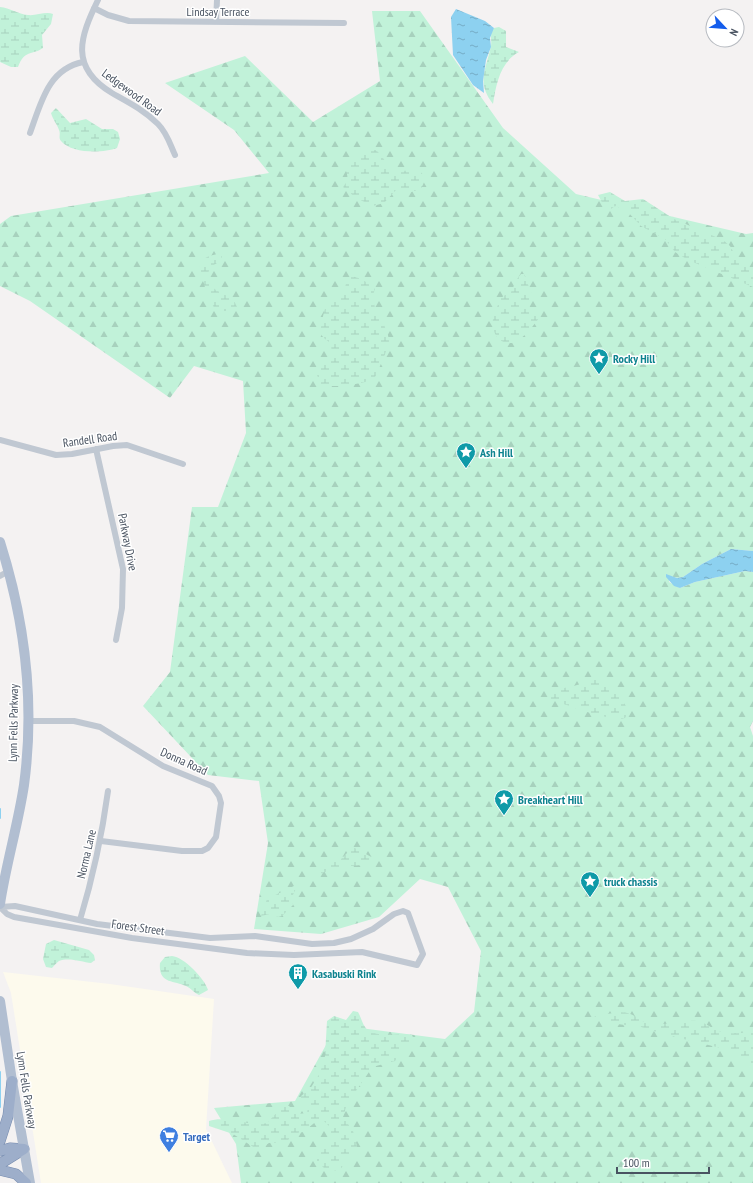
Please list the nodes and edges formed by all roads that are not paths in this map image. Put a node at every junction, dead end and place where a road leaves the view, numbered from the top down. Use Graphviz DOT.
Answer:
graph roads {
  1 [pos="98,0"];
  2 [pos="217,0"];
  3 [pos="94,8"];
  4 [pos="216,22"];
  5 [pos="344,24"];
  6 [pos="84,62"];
  7 [pos="30,133"];
  8 [pos="176,155"];
  9 [pos="0,440"];
  10 [pos="96,449"];
  11 [pos="183,464"];
  12 [pos="0,542"];
  13 [pos="4,574"];
  14 [pos="116,640"];
  15 [pos="28,721"];
  16 [pos="108,791"];
  17 [pos="101,841"];
  18 [pos="0,906"];
  19 [pos="80,920"];
  20 [pos="279,940"];
  21 [pos="342,941"];
  22 [pos="344,953"];
  23 [pos="277,954"];
  24 [pos="0,1001"];
  25 [pos="12,1081"];
  26 [pos="0,1141"];
  27 [pos="24,1149"];
  28 [pos="0,1152"];
  29 [pos="0,1164"];
  30 [pos="0,1170"];
  31 [pos="26,1183"];
  32 [pos="30,1183"];
  1 -- 3 [label="street, Ledgewood Road"];
  2 -- 4 [label="street"];
  3 -- 4 [label="street, Lindsay Terrace"];
  3 -- 6 [label="street, Ledgewood Road"];
  4 -- 5 [label="street, Lindsay Terrace"];
  6 -- 7 [label="street"];
  6 -- 8 [label="street, Ledgewood Road"];
  9 -- 10 [label="street, Randell Road"];
  10 -- 11 [label="street, Randell Road"];
  10 -- 14 [label="street, Parkway Drive"];
  12 -- 13 [label="main road, Lynn Fells Parkway"];
  13 -- 15 [label="main road, Lynn Fells Parkway"];
  15 -- 17 [label="street, Donna Road"];
  15 -- 18 [label="main road, Lynn Fells Parkway"];
  16 -- 17 [label="street, Norma Lane"];
  17 -- 19 [label="street, Norma Lane"];
  18 -- 19 [label="street, Forest Street"];
  18 -- 23 [label="street, Forest Street"];
  19 -- 20 [label="street, Forest Street"];
  20 -- 21 [label="street, Forest Street"];
  20 -- 23 [label="street"];
  21 -- 22 [label="street"];
  21 -- 22 [label="street, Forest Street"];
  22 -- 23 [label="street, Forest Street"];
  24 -- 25 [label="main road, Lynn Fells Parkway"];
  25 -- 26 [label="highway"];
  25 -- 27 [label="main road, Lynn Fells Parkway"];
  27 -- 28 [label="highway"];
  27 -- 29 [label="highway"];
  27 -- 32 [label="main road, Lynn Fells Parkway"];
  30 -- 31 [label="highway"];
}
